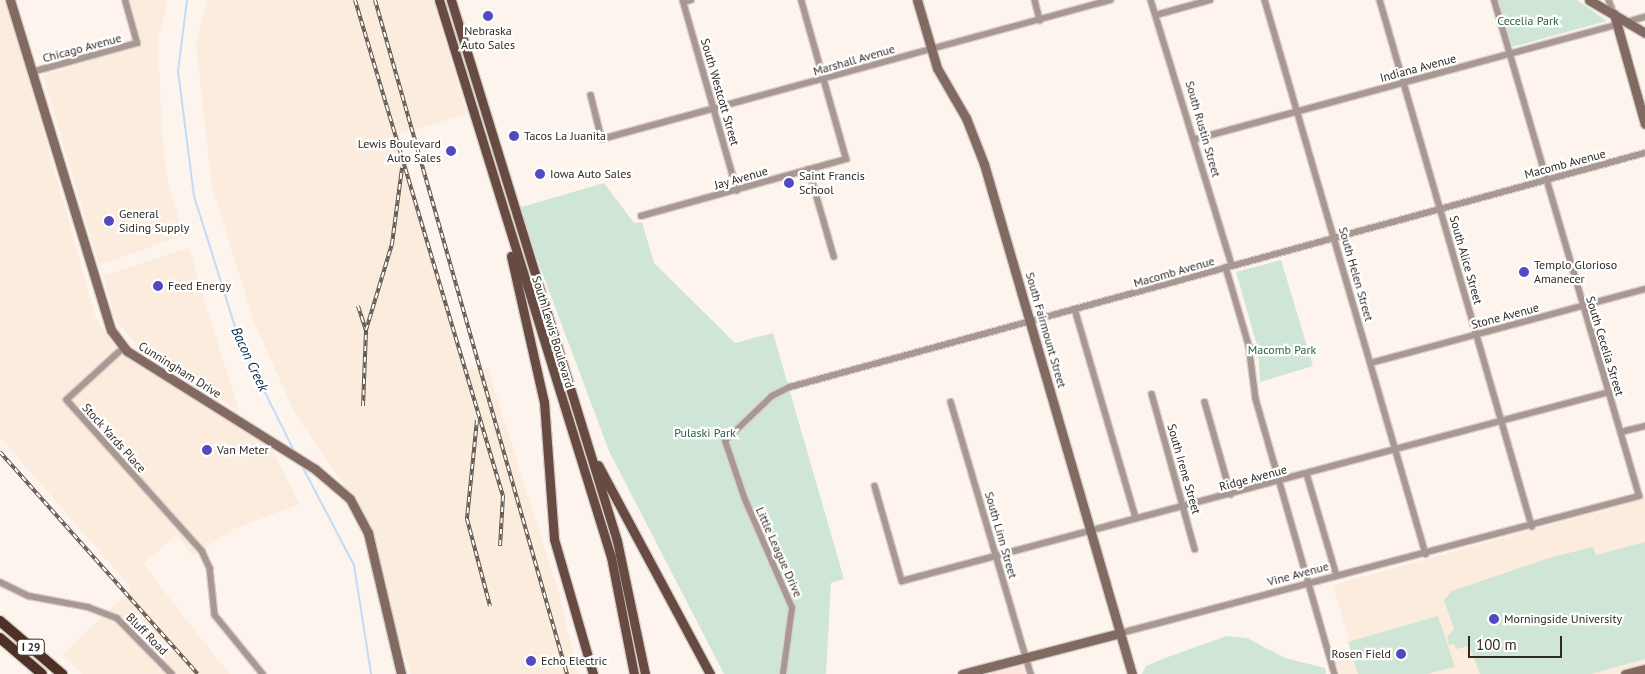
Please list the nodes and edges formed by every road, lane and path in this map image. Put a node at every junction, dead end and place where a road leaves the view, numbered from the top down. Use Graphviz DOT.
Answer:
graph roads {
  1 [pos="10,0"];
  2 [pos="125,0"];
  3 [pos="439,0"];
  4 [pos="451,0"];
  5 [pos="691,0"];
  6 [pos="801,0"];
  7 [pos="917,0"];
  8 [pos="1035,0"];
  9 [pos="1110,0"];
  10 [pos="1151,0"];
  11 [pos="1210,0"];
  12 [pos="1265,0"];
  13 [pos="1380,0"];
  14 [pos="1494,0"];
  15 [pos="1589,0"];
  16 [pos="1609,0"];
  17 [pos="683,1"];
  18 [pos="1614,14"];
  19 [pos="1156,15"];
  20 [pos="1645,17"];
  21 [pos="1040,20"];
  22 [pos="1627,22"];
  23 [pos="1617,24"];
  24 [pos="1645,33"];
  25 [pos="931,49"];
  26 [pos="1510,52"];
  27 [pos="32,72"];
  28 [pos="824,80"];
  29 [pos="1405,82"];
  30 [pos="592,95"];
  31 [pos="714,109"];
  32 [pos="1298,111"];
  33 [pos="1645,124"];
  34 [pos="1196,139"];
  35 [pos="1645,153"];
  36 [pos="808,169"];
  37 [pos="1547,179"];
  38 [pos="737,190"];
  39 [pos="498,202"];
  40 [pos="1440,208"];
  41 [pos="641,216"];
  42 [pos="1334,236"];
  43 [pos="834,256"];
  44 [pos="1229,266"];
  45 [pos="1645,288"];
  46 [pos="1582,305"];
  47 [pos="1075,309"];
  48 [pos="1030,322"];
  49 [pos="1478,334"];
  50 [pos="124,348"];
  51 [pos="1371,364"];
  52 [pos="1609,392"];
  53 [pos="1152,394"];
  54 [pos="951,402"];
  55 [pos="1206,402"];
  56 [pos="1503,420"];
  57 [pos="1645,426"];
  58 [pos="583,431"];
  59 [pos="1621,432"];
  60 [pos="725,441"];
  61 [pos="1397,450"];
  62 [pos="1308,474"];
  63 [pos="1279,481"];
  64 [pos="875,486"];
  65 [pos="1231,494"];
  66 [pos="1639,496"];
  67 [pos="1184,505"];
  68 [pos="1136,518"];
  69 [pos="1532,526"];
  70 [pos="1091,531"];
  71 [pos="1195,549"];
  72 [pos="1426,554"];
  73 [pos="996,555"];
  74 [pos="1337,576"];
  75 [pos="0,582"];
  76 [pos="1308,583"];
  77 [pos="0,621"];
  78 [pos="1121,634"];
  79 [pos="0,638"];
  80 [pos="1027,658"];
  81 [pos="1645,669"];
  82 [pos="42,674"];
  83 [pos="62,674"];
  84 [pos="172,674"];
  85 [pos="263,674"];
  86 [pos="401,674"];
  87 [pos="592,674"];
  88 [pos="634,674"];
  89 [pos="645,674"];
  90 [pos="710,674"];
  91 [pos="783,674"];
  92 [pos="962,674"];
  93 [pos="1032,674"];
  94 [pos="1132,674"];
  95 [pos="1335,674"];
  96 [pos="1625,674"];
  1 -- 27 [label="street, Cunningham Drive"];
  2 -- 27 [label="street, Chicago Avenue"];
  3 -- 39 [label="main road, South Lewis Boulevard"];
  4 -- 58 [label="main road, South Lewis Boulevard"];
  5 -- 17 [label="street"];
  6 -- 28 [label="street"];
  7 -- 25 [label="street, South Fairmount Street"];
  8 -- 21 [label="street"];
  9 -- 21 [label="street, Marshall Avenue"];
  10 -- 19 [label="street, South Rustin Street"];
  11 -- 19 [label="street"];
  12 -- 32 [label="street, South Helen Street"];
  13 -- 29 [label="street, South Alice Street"];
  14 -- 26 [label="street, South Cecelia Street"];
  15 -- 18 [label="street"];
  16 -- 18 [label="street"];
  17 -- 31 [label="street, South Westcott Street"];
  18 -- 22 [label="street"];
  18 -- 23 [label="street"];
  19 -- 34 [label="street, South Rustin Street"];
  20 -- 22 [label="street, Indiana Avenue"];
  21 -- 25 [label="street, Marshall Avenue"];
  22 -- 23 [label="street, Indiana Avenue"];
  22 -- 24 [label="street"];
  23 -- 26 [label="street, Indiana Avenue"];
  23 -- 33 [label="street"];
  25 -- 28 [label="street, Marshall Avenue"];
  25 -- 48 [label="street, South Fairmount Street"];
  26 -- 29 [label="street, Indiana Avenue"];
  26 -- 37 [label="street, South Cecelia Street"];
  27 -- 50 [label="street, Cunningham Drive"];
  28 -- 31 [label="street, Marshall Avenue"];
  28 -- 36 [label="street, Jay Avenue"];
  29 -- 32 [label="street, Indiana Avenue"];
  29 -- 40 [label="street, South Alice Street"];
  30 -- 31 [label="street, Marshall Avenue"];
  31 -- 38 [label="street, South Westcott Street"];
  32 -- 34 [label="street, Indiana Avenue"];
  32 -- 42 [label="street, South Helen Street"];
  34 -- 44 [label="street, South Rustin Street"];
  35 -- 37 [label="street, Macomb Avenue"];
  36 -- 38 [label="street, Jay Avenue"];
  36 -- 43 [label="street"];
  37 -- 40 [label="street, Macomb Avenue"];
  37 -- 46 [label="street, South Cecelia Street"];
  38 -- 41 [label="street, Jay Avenue"];
  39 -- 87 [label="main road"];
  39 -- 88 [label="main road, South Lewis Boulevard"];
  40 -- 42 [label="street, Macomb Avenue"];
  40 -- 49 [label="street, South Alice Street"];
  42 -- 44 [label="street, Macomb Avenue"];
  42 -- 51 [label="street, South Helen Street"];
  44 -- 47 [label="street, Macomb Avenue"];
  44 -- 63 [label="street, South Rustin Street"];
  45 -- 46 [label="street, Stone Avenue"];
  46 -- 49 [label="street, Stone Avenue"];
  46 -- 52 [label="street, South Cecelia Street"];
  47 -- 48 [label="street, Macomb Avenue"];
  47 -- 68 [label="street"];
  48 -- 60 [label="street, Macomb Avenue"];
  48 -- 70 [label="street, South Fairmount Street"];
  49 -- 51 [label="street, Stone Avenue"];
  49 -- 56 [label="street, South Alice Street"];
  50 -- 85 [label="street, Stock Yards Place"];
  50 -- 86 [label="street, Cunningham Drive"];
  51 -- 61 [label="street, South Helen Street"];
  52 -- 56 [label="street, Ridge Avenue"];
  52 -- 59 [label="street, South Cecelia Street"];
  53 -- 67 [label="street, South Irene Street"];
  54 -- 73 [label="street, South Linn Street"];
  55 -- 65 [label="street"];
  56 -- 61 [label="street, Ridge Avenue"];
  56 -- 69 [label="street, South Alice Street"];
  57 -- 59 [label="street"];
  58 -- 89 [label="main road, South Lewis Boulevard"];
  58 -- 90 [label="main road"];
  59 -- 66 [label="street, South Cecelia Street"];
  60 -- 91 [label="street, Little League Drive"];
  61 -- 62 [label="street, Ridge Avenue"];
  61 -- 72 [label="street, South Helen Street"];
  62 -- 63 [label="street, Ridge Avenue"];
  62 -- 74 [label="street"];
  63 -- 65 [label="street, Ridge Avenue"];
  63 -- 76 [label="street, South Rustin Street"];
  64 -- 73 [label="street, Ridge Avenue"];
  65 -- 67 [label="street, Ridge Avenue"];
  66 -- 69 [label="street, Vine Avenue"];
  67 -- 68 [label="street, Ridge Avenue"];
  67 -- 71 [label="street, South Irene Street"];
  68 -- 70 [label="street, Ridge Avenue"];
  69 -- 72 [label="street, Vine Avenue"];
  70 -- 73 [label="street, Ridge Avenue"];
  70 -- 78 [label="street, South Fairmount Street"];
  72 -- 74 [label="street, Vine Avenue"];
  73 -- 80 [label="street, South Linn Street"];
  74 -- 76 [label="street, Vine Avenue"];
  75 -- 84 [label="street, Bluff Road"];
  76 -- 78 [label="street, Vine Avenue"];
  76 -- 95 [label="street, South Rustin Street"];
  77 -- 83 [label="highway, I 29"];
  78 -- 80 [label="street, Vine Avenue"];
  78 -- 94 [label="street, South Fairmount Street"];
  79 -- 82 [label="highway, I 29"];
  80 -- 92 [label="street, Vine Avenue"];
  80 -- 93 [label="street, South Linn Street"];
  81 -- 96 [label="street"];
}
